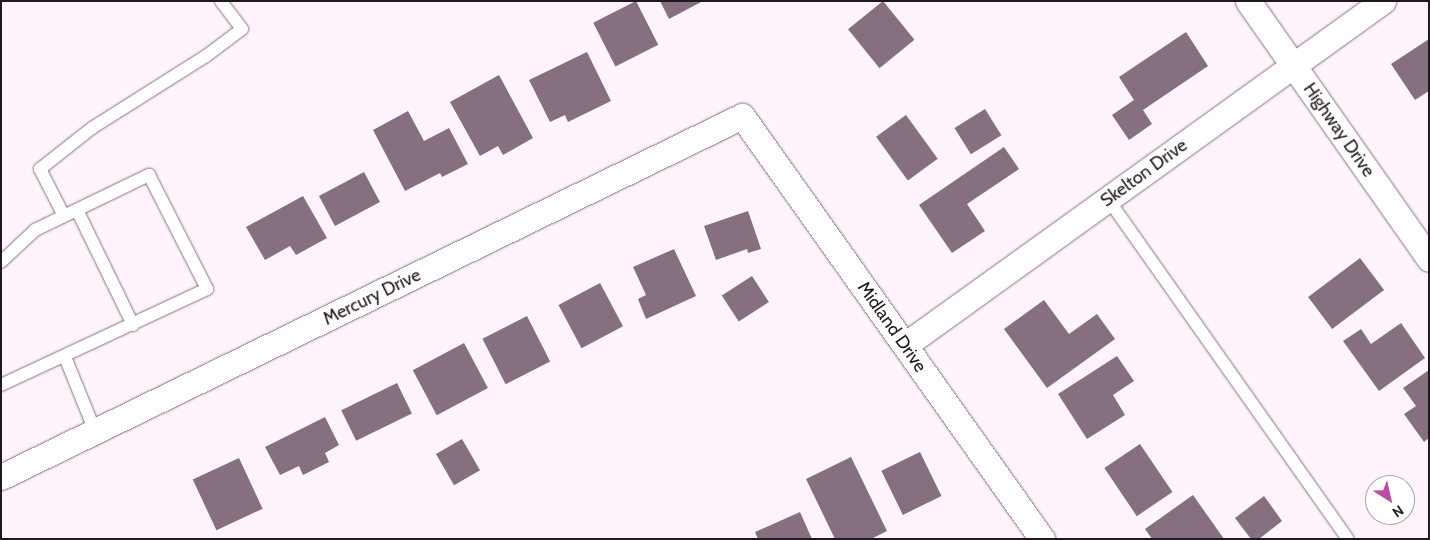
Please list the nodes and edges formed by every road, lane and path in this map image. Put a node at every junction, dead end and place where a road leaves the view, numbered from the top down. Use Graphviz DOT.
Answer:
graph roads {
  1 [pos="221,1"];
  2 [pos="1248,1"];
  3 [pos="1383,1"];
  4 [pos="1294,65"];
  5 [pos="742,116"];
  6 [pos="1108,199"];
  7 [pos="77,210"];
  8 [pos="64,216"];
  9 [pos="1429,259"];
  10 [pos="1,262"];
  11 [pos="133,325"];
  12 [pos="905,345"];
  13 [pos="64,357"];
  14 [pos="1,384"];
  15 [pos="96,431"];
  16 [pos="1,477"];
  17 [pos="1042,539"];
  18 [pos="1348,539"];
  1 -- 8 [label="lane"];
  2 -- 4 [label="street, Highway Drive"];
  3 -- 4 [label="street, Skelton Drive"];
  4 -- 6 [label="street, Skelton Drive"];
  4 -- 9 [label="street, Highway Drive"];
  5 -- 12 [label="street, Midland Drive"];
  5 -- 15 [label="street, Mercury Drive"];
  6 -- 12 [label="street, Skelton Drive"];
  6 -- 18 [label="lane"];
  7 -- 8 [label="lane"];
  7 -- 11 [label="lane"];
  7 -- 11 [label="lane"];
  8 -- 10 [label="lane"];
  11 -- 13 [label="lane"];
  12 -- 17 [label="street, Midland Drive"];
  13 -- 14 [label="lane"];
  13 -- 15 [label="lane"];
  15 -- 16 [label="street, Mercury Drive"];
}
